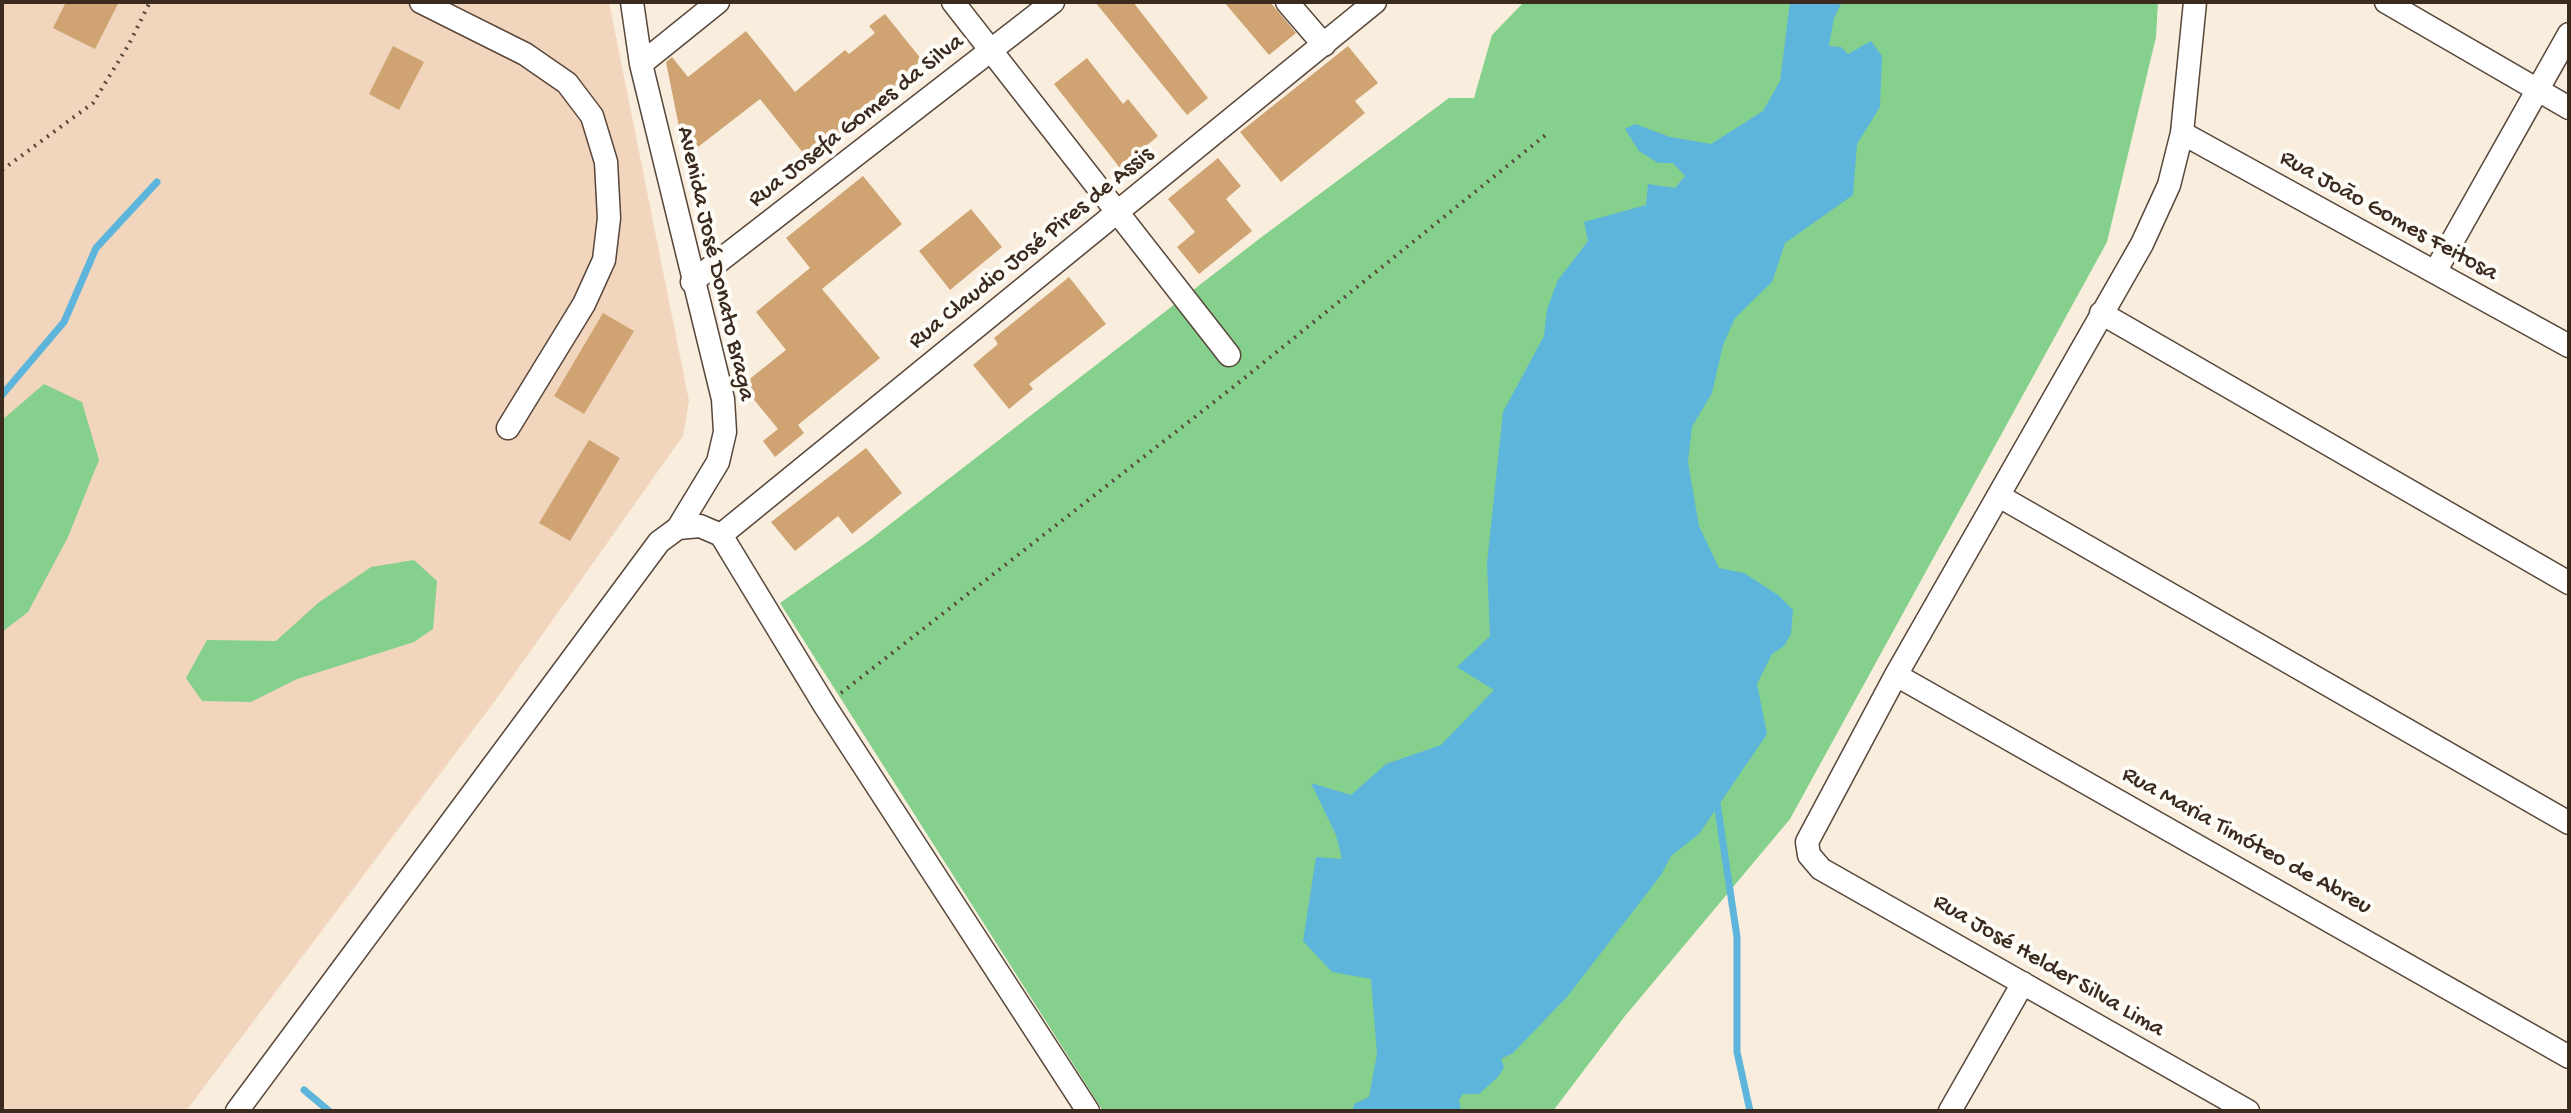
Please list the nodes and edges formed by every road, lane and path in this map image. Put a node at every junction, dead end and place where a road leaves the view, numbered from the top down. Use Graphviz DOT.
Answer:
graph roads {
  1 [pos="150,2"];
  2 [pos="421,2"];
  3 [pos="632,2"];
  4 [pos="718,2"];
  5 [pos="953,2"];
  6 [pos="1053,2"];
  7 [pos="1287,2"];
  8 [pos="1375,2"];
  9 [pos="2195,2"];
  10 [pos="2386,2"];
  11 [pos="2569,34"];
  12 [pos="1324,45"];
  13 [pos="991,52"];
  14 [pos="641,64"];
  15 [pos="2536,91"];
  16 [pos="2569,108"];
  17 [pos="1548,133"];
  18 [pos="2182,133"];
  19 [pos="2,170"];
  20 [pos="1119,211"];
  21 [pos="2435,272"];
  22 [pos="692,282"];
  23 [pos="2101,313"];
  24 [pos="2569,346"];
  25 [pos="1229,355"];
  26 [pos="508,428"];
  27 [pos="1999,496"];
  28 [pos="678,528"];
  29 [pos="721,535"];
  30 [pos="2569,583"];
  31 [pos="1896,675"];
  32 [pos="825,706"];
  33 [pos="2569,823"];
  34 [pos="2023,983"];
  35 [pos="2569,1057"];
  36 [pos="237,1111"];
  37 [pos="1088,1111"];
  38 [pos="1950,1111"];
  39 [pos="2248,1111"];
  1 -- 19 [label="path"];
  2 -- 26 [label="street"];
  3 -- 14 [label="street, Avenida José Donato Braga"];
  4 -- 14 [label="street"];
  5 -- 13 [label="street"];
  6 -- 13 [label="street, Rua Josefa Gomes da Silva"];
  7 -- 12 [label="street"];
  8 -- 12 [label="street, Rua Claudio José Pires de Assis"];
  9 -- 18 [label="street"];
  10 -- 15 [label="street"];
  11 -- 15 [label="street"];
  12 -- 20 [label="street, Rua Claudio José Pires de Assis"];
  13 -- 20 [label="street"];
  13 -- 22 [label="street, Rua Josefa Gomes da Silva"];
  14 -- 22 [label="street, Avenida José Donato Braga"];
  15 -- 16 [label="street"];
  15 -- 21 [label="street"];
  17 -- 32 [label="path"];
  18 -- 21 [label="street, Rua João Gomes Feitosa"];
  18 -- 23 [label="street"];
  20 -- 25 [label="street"];
  20 -- 29 [label="street, Rua Claudio José Pires de Assis"];
  21 -- 24 [label="street, Rua João Gomes Feitosa"];
  22 -- 28 [label="street, Avenida José Donato Braga"];
  23 -- 27 [label="street"];
  23 -- 30 [label="street"];
  27 -- 31 [label="street"];
  27 -- 33 [label="street"];
  28 -- 29 [label="street"];
  28 -- 36 [label="street, Avenida José Donato Braga"];
  29 -- 32 [label="street"];
  31 -- 34 [label="street, Rua José Helder Silva Lima"];
  31 -- 35 [label="street, Rua Maria Timóteo de Abreu"];
  32 -- 37 [label="street"];
  34 -- 38 [label="street"];
  34 -- 39 [label="street, Rua José Helder Silva Lima"];
}
